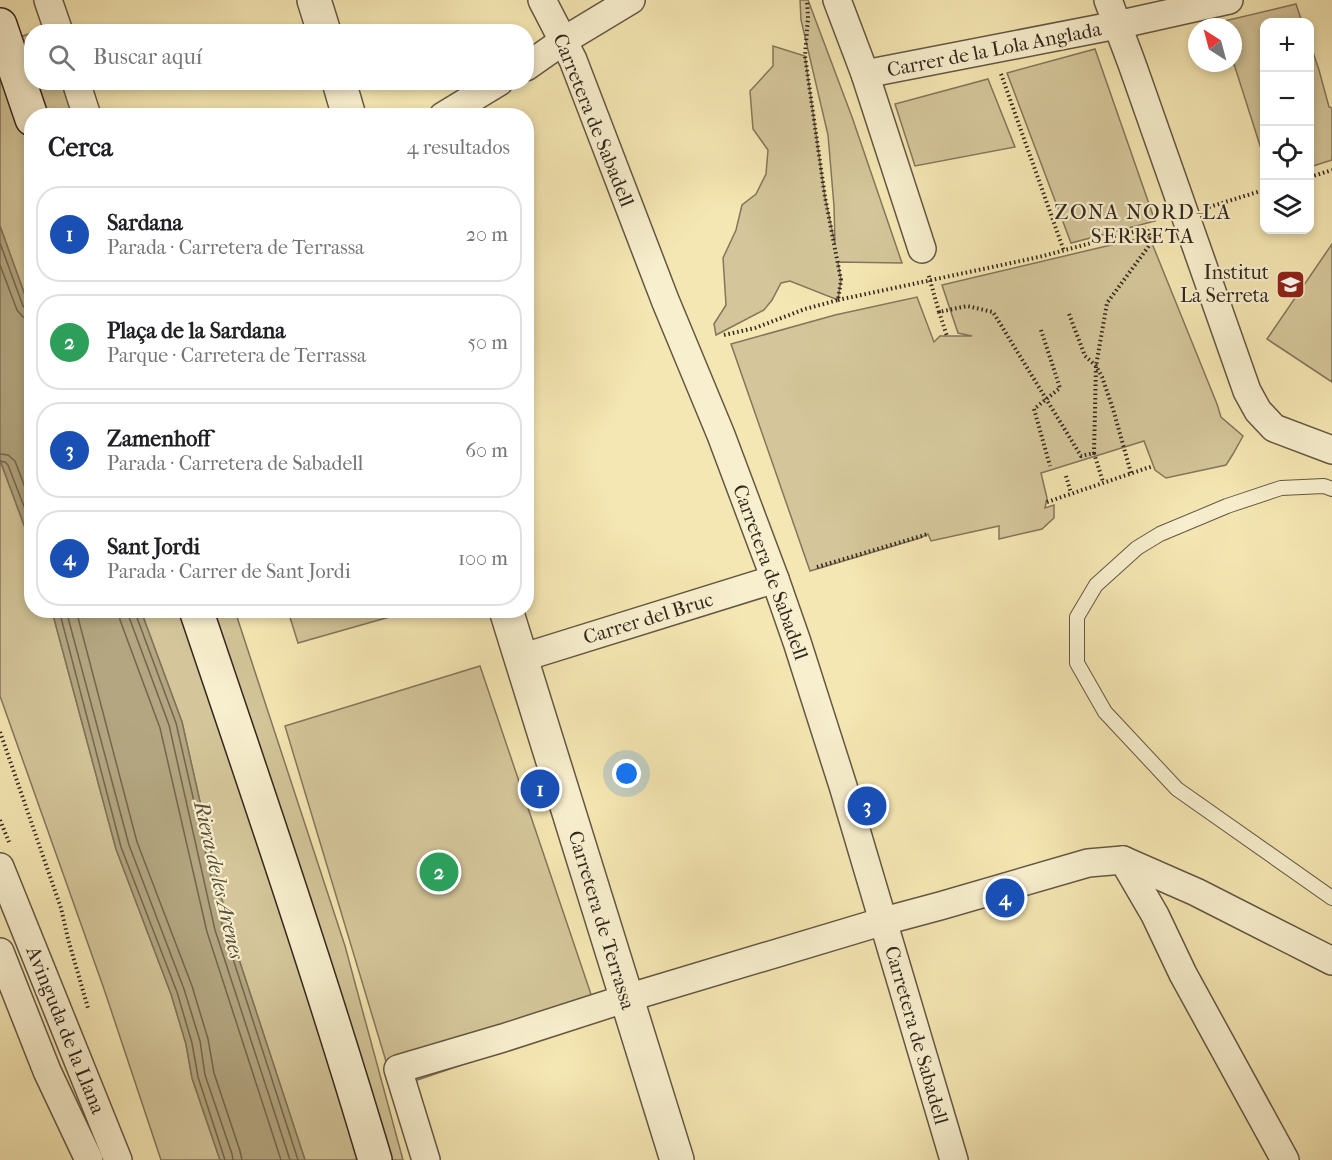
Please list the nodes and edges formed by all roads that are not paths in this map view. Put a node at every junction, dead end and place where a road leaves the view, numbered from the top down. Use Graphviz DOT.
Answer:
graph roads {
  1 [pos="48,0"];
  2 [pos="315,0"];
  3 [pos="542,0"];
  4 [pos="631,0"];
  5 [pos="837,0"];
  6 [pos="1107,0"];
  7 [pos="1229,0"];
  8 [pos="56,24"];
  9 [pos="322,24"];
  10 [pos="0,25"];
  11 [pos="1117,25"];
  12 [pos="563,41"];
  13 [pos="534,61"];
  14 [pos="865,74"];
  15 [pos="79,90"];
  16 [pos="341,90"];
  17 [pos="486,90"];
  18 [pos="28,108"];
  19 [pos="84,108"];
  20 [pos="347,108"];
  21 [pos="456,108"];
  22 [pos="922,249"];
  23 [pos="1332,450"];
  24 [pos="1332,489"];
  25 [pos="775,579"];
  26 [pos="199,618"];
  27 [pos="508,618"];
  28 [pos="521,658"];
  29 [pos="1123,860"];
  30 [pos="0,867"];
  31 [pos="1196,892"];
  32 [pos="1332,898"];
  33 [pos="1159,906"];
  34 [pos="884,921"];
  35 [pos="0,952"];
  36 [pos="1332,961"];
  37 [pos="627,998"];
  38 [pos="89,1160"];
  39 [pos="118,1160"];
  40 [pos="375,1160"];
  41 [pos="426,1160"];
  42 [pos="677,1160"];
  43 [pos="954,1160"];
  44 [pos="1285,1160"];
  1 -- 8 [label="street"];
  2 -- 9 [label="main road"];
  3 -- 12 [label="street, Carretera de Sabadell"];
  4 -- 12 [label="street"];
  5 -- 14 [label="street"];
  6 -- 11 [label="street"];
  7 -- 11 [label="street, Carrer de la Lola Anglada"];
  10 -- 18 [label="main road"];
  11 -- 14 [label="street, Carrer de la Lola Anglada"];
  11 -- 23 [label="street"];
  12 -- 13 [label="street"];
  12 -- 25 [label="street, Carretera de Sabadell"];
  14 -- 22 [label="street"];
  15 -- 19 [label="street"];
  16 -- 20 [label="main road"];
  17 -- 21 [label="street"];
  24 -- 32 [label="lane"];
  25 -- 28 [label="street, Carrer del Bruc"];
  25 -- 34 [label="street, Carretera de Sabadell"];
  26 -- 40 [label="main road"];
  27 -- 28 [label="main road, Carretera de Terrassa"];
  28 -- 37 [label="main road, Carretera de Terrassa"];
  29 -- 31 [label="street"];
  29 -- 33 [label="street"];
  29 -- 34 [label="street"];
  30 -- 39 [label="street, Avinguda de la Llana"];
  31 -- 33 [label="street"];
  31 -- 36 [label="street"];
  33 -- 44 [label="street"];
  34 -- 37 [label="street"];
  34 -- 43 [label="street, Carretera de Sabadell"];
  35 -- 38 [label="street, Avinguda de la Llana"];
  37 -- 41 [label="street"];
  37 -- 42 [label="main road, Carretera de Terrassa"];
}
